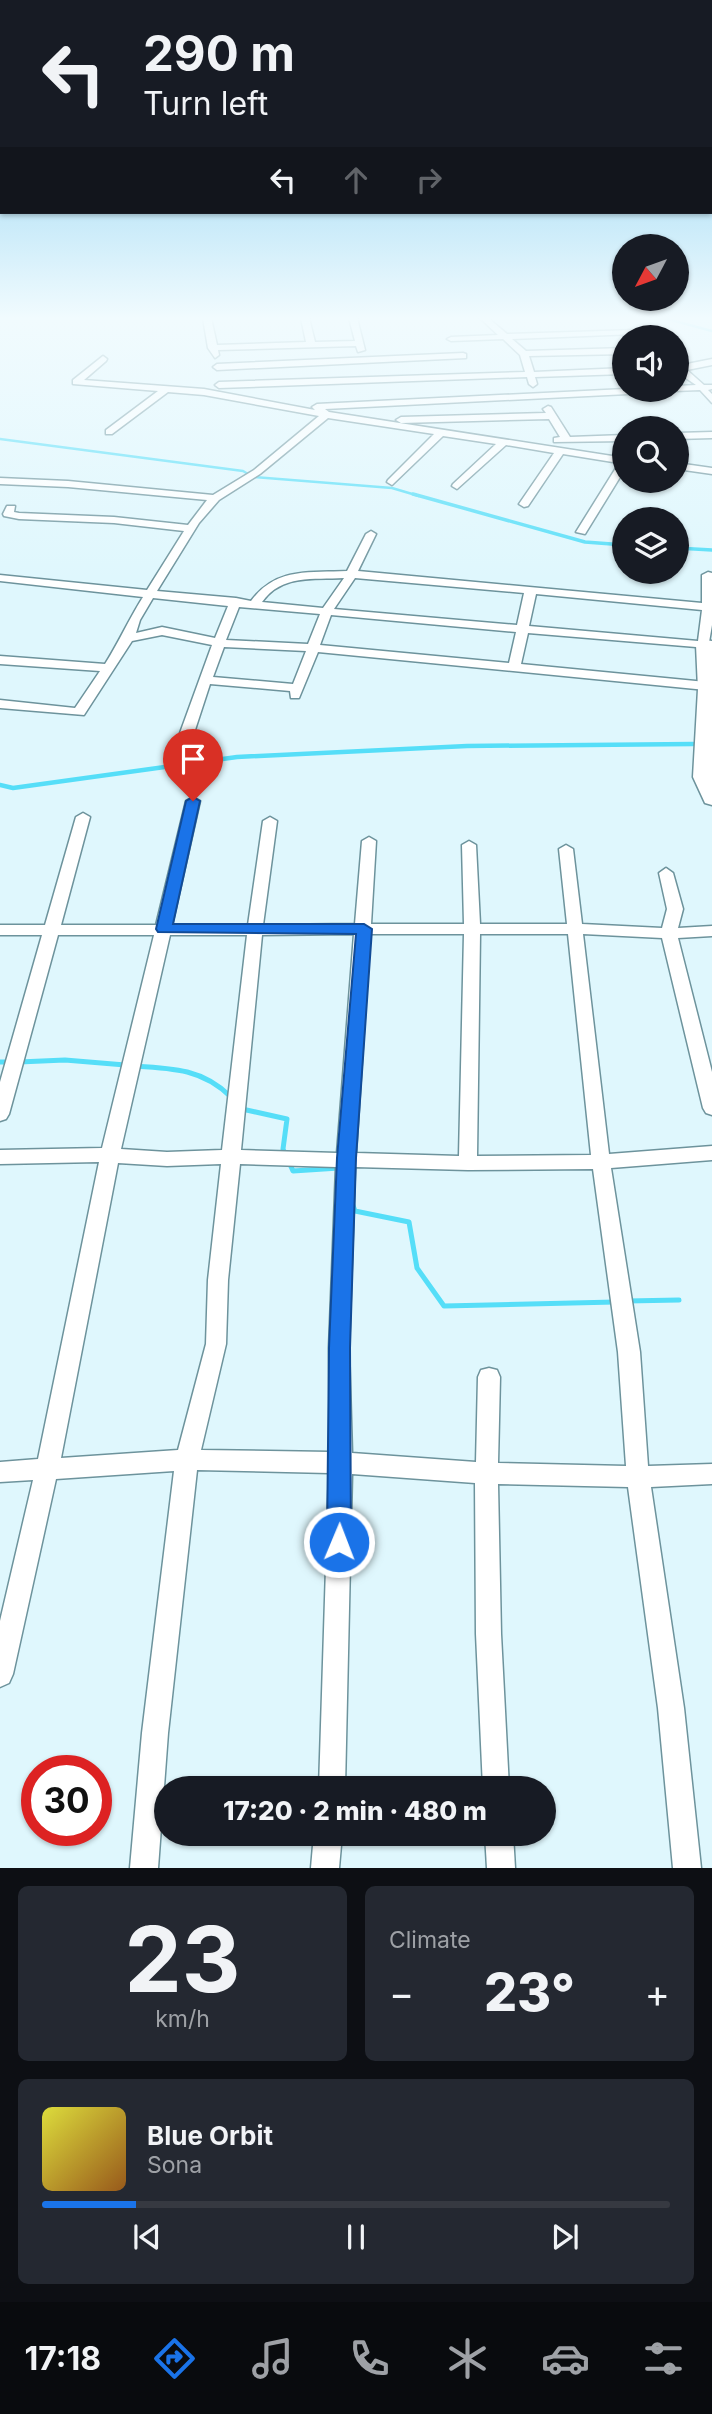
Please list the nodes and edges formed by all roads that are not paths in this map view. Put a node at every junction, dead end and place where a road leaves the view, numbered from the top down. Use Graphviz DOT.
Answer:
graph roads {
  1 [pos="145,405"];
  2 [pos="264,405"];
  3 [pos="340,405"];
  4 [pos="383,405"];
  5 [pos="545,405"];
  6 [pos="326,415"];
  7 [pos="552,416"];
  8 [pos="391,423"];
  9 [pos="109,432"];
  10 [pos="440,434"];
  11 [pos="712,435"];
  12 [pos="689,436"];
  13 [pos="612,438"];
  14 [pos="567,440"];
  15 [pos="507,443"];
  16 [pos="560,452"];
  17 [pos="689,468"];
  18 [pos="712,471"];
  19 [pos="0,481"];
  20 [pos="392,482"];
  21 [pos="457,486"];
  22 [pos="215,498"];
  23 [pos="524,504"];
  24 [pos="11,508"];
  25 [pos="190,528"];
  26 [pos="581,532"];
  27 [pos="372,534"];
  28 [pos="352,574"];
  29 [pos="708,575"];
  30 [pos="0,578"];
  31 [pos="531,589"];
  32 [pos="152,592"];
  33 [pos="236,601"];
  34 [pos="254,605"];
  35 [pos="710,607"];
  36 [pos="327,611"];
  37 [pos="521,629"];
  38 [pos="128,638"];
  39 [pos="221,643"];
  40 [pos="708,645"];
  41 [pos="313,649"];
  42 [pos="0,660"];
  43 [pos="106,668"];
  44 [pos="514,668"];
  45 [pos="204,680"];
  46 [pos="708,688"];
  47 [pos="0,704"];
  48 [pos="187,733"];
  49 [pos="712,799"];
  50 [pos="193,801"];
  51 [pos="83,817"];
  52 [pos="270,821"];
  53 [pos="369,841"];
  54 [pos="469,845"];
  55 [pos="566,849"];
  56 [pos="666,873"];
  57 [pos="164,929"];
  58 [pos="255,929"];
  59 [pos="364,929"];
  60 [pos="574,929"];
  61 [pos="0,930"];
  62 [pos="472,930"];
  63 [pos="51,931"];
  64 [pos="712,931"];
  65 [pos="669,933"];
  66 [pos="712,1108"];
  67 [pos="0,1114"];
  68 [pos="712,1153"];
  69 [pos="110,1154"];
  70 [pos="0,1157"];
  71 [pos="232,1157"];
  72 [pos="346,1158"];
  73 [pos="601,1162"];
  74 [pos="468,1163"];
  75 [pos="489,1377"];
  76 [pos="187,1460"];
  77 [pos="341,1463"];
  78 [pos="47,1470"];
  79 [pos="0,1472"];
  80 [pos="486,1473"];
  81 [pos="712,1474"];
  82 [pos="638,1477"];
  83 [pos="0,1674"];
  84 [pos="332,1776"];
  85 [pos="495,1776"];
  86 [pos="327,1846"];
  87 [pos="500,1846"];
  88 [pos="144,1868"];
  89 [pos="326,1868"];
  90 [pos="501,1868"];
  91 [pos="687,1868"];
  1 -- 9 [label="street"];
  2 -- 6 [label="street"];
  3 -- 6 [label="street"];
  4 -- 8 [label="street"];
  5 -- 7 [label="street"];
  6 -- 8 [label="street"];
  6 -- 22 [label="street"];
  7 -- 8 [label="street"];
  7 -- 14 [label="street"];
  8 -- 10 [label="street"];
  10 -- 15 [label="street"];
  10 -- 20 [label="street"];
  11 -- 12 [label="street"];
  13 -- 14 [label="street"];
  14 -- 15 [label="street"];
  15 -- 16 [label="street"];
  15 -- 21 [label="street"];
  16 -- 23 [label="street"];
  16 -- 26 [label="street"];
  17 -- 18 [label="street"];
  19 -- 22 [label="street"];
  22 -- 25 [label="street"];
  24 -- 25 [label="street"];
  25 -- 32 [label="street"];
  27 -- 28 [label="street"];
  28 -- 31 [label="street"];
  28 -- 34 [label="street"];
  28 -- 36 [label="street"];
  29 -- 35 [label="street"];
  30 -- 32 [label="street"];
  31 -- 35 [label="street"];
  31 -- 37 [label="street"];
  32 -- 33 [label="street"];
  32 -- 38 [label="street"];
  33 -- 34 [label="street"];
  33 -- 39 [label="street"];
  34 -- 36 [label="street"];
  35 -- 40 [label="street"];
  36 -- 37 [label="street"];
  36 -- 41 [label="street"];
  37 -- 40 [label="street"];
  37 -- 44 [label="street"];
  38 -- 39 [label="street"];
  38 -- 43 [label="street"];
  39 -- 41 [label="street"];
  39 -- 45 [label="street"];
  40 -- 46 [label="street"];
  41 -- 44 [label="street"];
  41 -- 45 [label="street"];
  42 -- 43 [label="street"];
  43 -- 47 [label="street"];
  44 -- 46 [label="street"];
  45 -- 48 [label="street"];
  46 -- 49 [label="street"];
  50 -- 57 [label="street"];
  51 -- 63 [label="street"];
  52 -- 58 [label="street"];
  53 -- 59 [label="street"];
  54 -- 62 [label="street"];
  55 -- 60 [label="street"];
  56 -- 65 [label="street"];
  57 -- 58 [label="street"];
  57 -- 63 [label="street"];
  57 -- 69 [label="street"];
  58 -- 59 [label="street"];
  58 -- 71 [label="street"];
  59 -- 62 [label="street"];
  59 -- 72 [label="street"];
  60 -- 62 [label="street"];
  60 -- 65 [label="street"];
  60 -- 73 [label="street"];
  61 -- 63 [label="street"];
  62 -- 74 [label="street"];
  63 -- 67 [label="street"];
  64 -- 65 [label="street"];
  65 -- 66 [label="street"];
  68 -- 73 [label="street"];
  69 -- 70 [label="street"];
  69 -- 71 [label="street"];
  69 -- 78 [label="street"];
  71 -- 72 [label="street"];
  71 -- 76 [label="street"];
  72 -- 74 [label="street"];
  72 -- 77 [label="street"];
  73 -- 74 [label="street"];
  73 -- 82 [label="street"];
  75 -- 80 [label="street"];
  76 -- 77 [label="street"];
  76 -- 78 [label="street"];
  76 -- 88 [label="street"];
  77 -- 80 [label="street"];
  77 -- 84 [label="street"];
  78 -- 79 [label="street"];
  78 -- 83 [label="street"];
  80 -- 82 [label="street"];
  80 -- 85 [label="street"];
  81 -- 82 [label="street"];
  82 -- 91 [label="street"];
  86 -- 89 [label="street"];
  87 -- 90 [label="street"];
}
